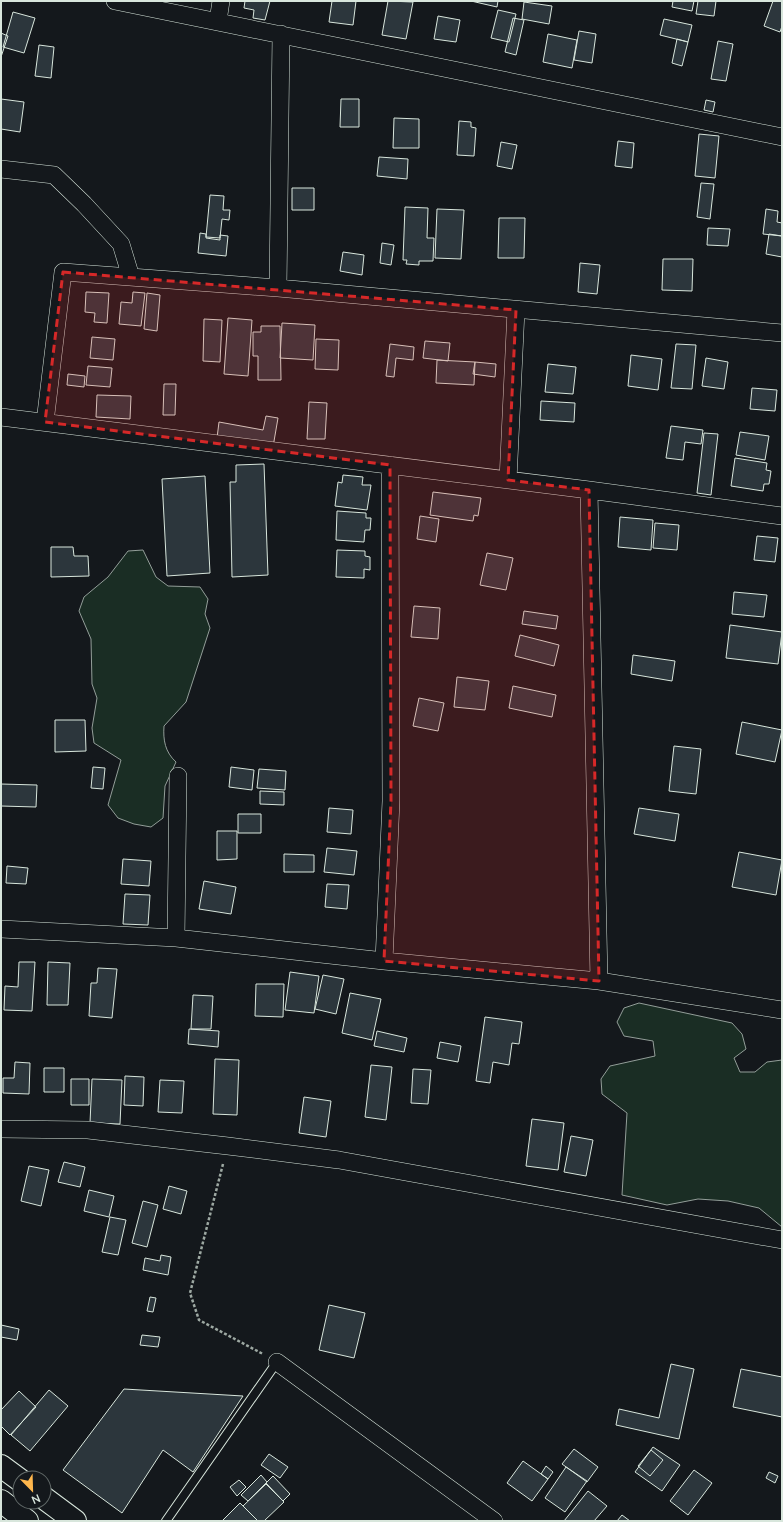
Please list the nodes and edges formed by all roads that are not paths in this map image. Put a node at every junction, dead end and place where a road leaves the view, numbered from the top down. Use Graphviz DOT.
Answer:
graph roads {
  1 [pos="115,1"];
  2 [pos="222,1"];
  3 [pos="218,21"];
  4 [pos="281,34"];
  5 [pos="782,137"];
  6 [pos="1,169"];
  7 [pos="131,277"];
  8 [pos="278,288"];
  9 [pos="516,310"];
  10 [pos="782,333"];
  11 [pos="1,417"];
  12 [pos="45,422"];
  13 [pos="390,465"];
  14 [pos="508,480"];
  15 [pos="588,490"];
  16 [pos="782,516"];
  17 [pos="178,776"];
  18 [pos="1,929"];
  19 [pos="176,938"];
  20 [pos="384,961"];
  21 [pos="599,981"];
  22 [pos="782,1010"];
  23 [pos="1,1129"];
  24 [pos="782,1240"];
  25 [pos="277,1362"];
  26 [pos="1,1466"];
  27 [pos="12,1474"];
  28 [pos="1,1501"];
  29 [pos="52,1504"];
  30 [pos="27,1521"];
  31 [pos="75,1521"];
  32 [pos="166,1521"];
  33 [pos="494,1521"];
  1 -- 3 [label="street"];
  2 -- 3 [label="street"];
  3 -- 4 [label="street"];
  4 -- 5 [label="street"];
  4 -- 8 [label="street"];
  6 -- 7 [label="street"];
  7 -- 8 [label="street"];
  7 -- 12 [label="street"];
  8 -- 9 [label="street"];
  9 -- 10 [label="street"];
  9 -- 14 [label="street"];
  11 -- 12 [label="street"];
  12 -- 13 [label="street"];
  13 -- 14 [label="street"];
  13 -- 20 [label="street"];
  14 -- 15 [label="street"];
  15 -- 16 [label="street"];
  15 -- 21 [label="street"];
  17 -- 19 [label="street"];
  18 -- 19 [label="street"];
  19 -- 20 [label="street"];
  20 -- 21 [label="street"];
  21 -- 22 [label="street"];
  23 -- 24 [label="street"];
  25 -- 32 [label="lane"];
  25 -- 33 [label="street"];
  26 -- 27 [label="highway"];
  28 -- 30 [label="highway"];
  29 -- 31 [label="highway"];
}
